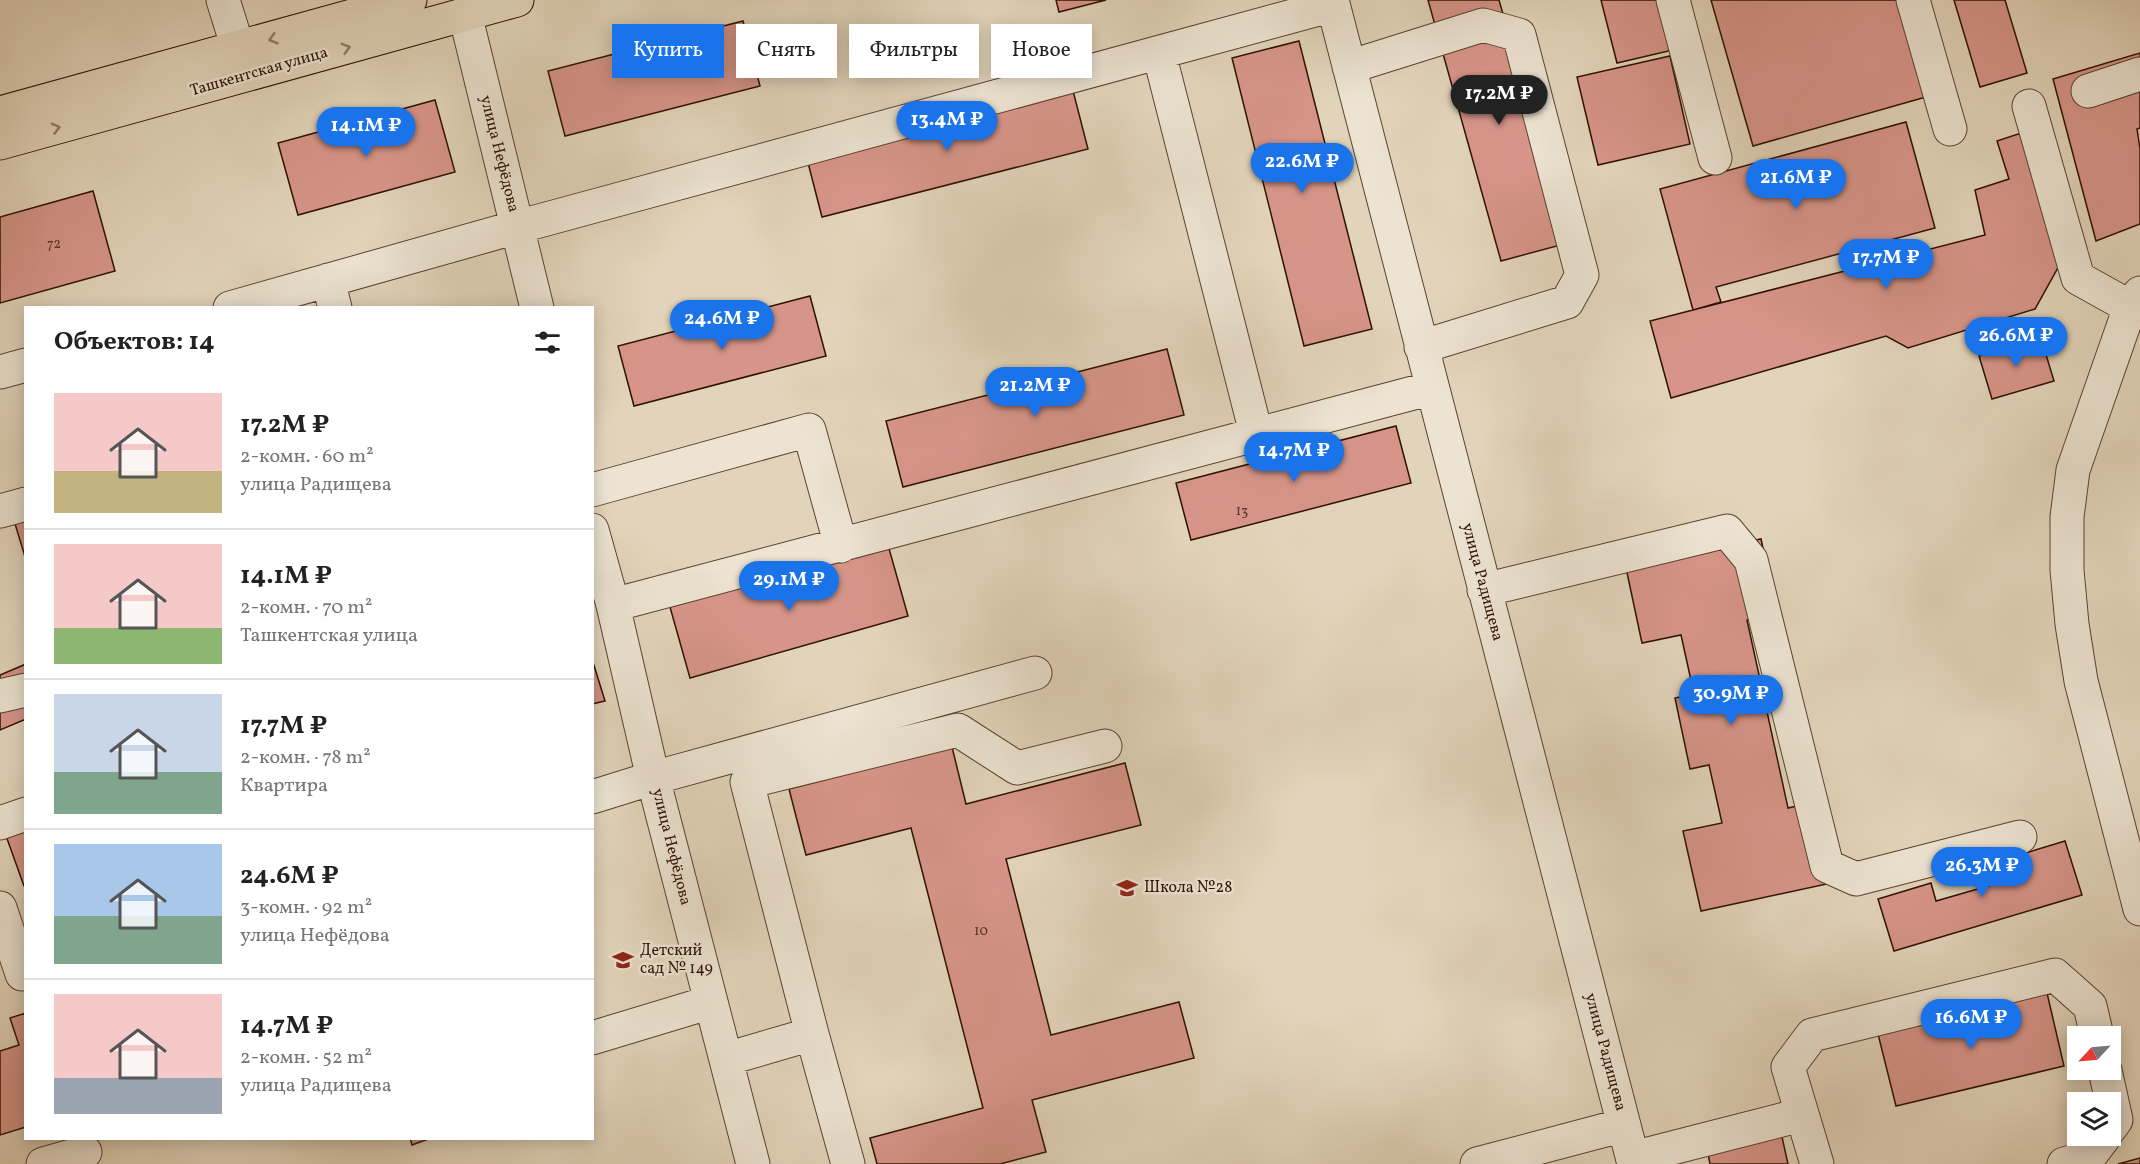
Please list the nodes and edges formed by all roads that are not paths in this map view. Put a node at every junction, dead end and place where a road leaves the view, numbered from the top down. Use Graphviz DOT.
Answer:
graph roads {
  1 [pos="224,0"];
  2 [pos="410,0"];
  3 [pos="517,0"];
  4 [pos="1674,0"];
  5 [pos="1913,0"];
  6 [pos="1333,2"];
  7 [pos="462,7"];
  8 [pos="1159,53"];
  9 [pos="242,62"];
  10 [pos="1349,67"];
  11 [pos="2140,74"];
  12 [pos="2088,91"];
  13 [pos="2029,106"];
  14 [pos="0,113"];
  15 [pos="1950,129"];
  16 [pos="0,143"];
  17 [pos="1715,158"];
  18 [pos="517,227"];
  19 [pos="331,294"];
  20 [pos="2135,300"];
  21 [pos="244,306"];
  22 [pos="537,306"];
  23 [pos="1421,347"];
  24 [pos="24,366"];
  25 [pos="0,372"];
  26 [pos="1432,388"];
  27 [pos="1256,433"];
  28 [pos="594,489"];
  29 [pos="24,505"];
  30 [pos="0,511"];
  31 [pos="594,537"];
  32 [pos="841,546"];
  33 [pos="1484,590"];
  34 [pos="613,605"];
  35 [pos="1035,674"];
  36 [pos="24,690"];
  37 [pos="0,696"];
  38 [pos="1105,746"];
  39 [pos="653,778"];
  40 [pos="594,796"];
  41 [pos="24,815"];
  42 [pos="0,823"];
  43 [pos="2020,837"];
  44 [pos="0,908"];
  45 [pos="2140,909"];
  46 [pos="16,976"];
  47 [pos="711,1002"];
  48 [pos="2095,1026"];
  49 [pos="812,1034"];
  50 [pos="594,1037"];
  51 [pos="726,1059"];
  52 [pos="1801,1115"];
  53 [pos="1624,1125"];
  54 [pos="2097,1146"];
  55 [pos="85,1152"];
  56 [pos="1634,1161"];
  57 [pos="43,1164"];
  58 [pos="753,1164"];
  59 [pos="848,1164"];
  60 [pos="1477,1164"];
  61 [pos="1816,1164"];
  62 [pos="2064,1164"];
  1 -- 9 [label="street"];
  2 -- 9 [label="main road, Ташкентская улица, one-way"];
  3 -- 7 [label="main road, Ташкентская улица"];
  4 -- 17 [label="street"];
  5 -- 15 [label="street"];
  6 -- 8 [label="street"];
  6 -- 10 [label="street, улица Радищева"];
  9 -- 7 [label="main road, Ташкентская улица, one-way"];
  7 -- 18 [label="street, улица Нефёдова"];
  8 -- 18 [label="street"];
  8 -- 27 [label="street"];
  9 -- 14 [label="main road, Ташкентская улица"];
  16 -- 9 [label="main road, Ташкентская улица, one-way"];
  10 -- 23 [label="street, улица Радищева"];
  10 -- 23 [label="street"];
  11 -- 12 [label="street"];
  13 -- 20 [label="street"];
  18 -- 19 [label="street"];
  18 -- 22 [label="street, улица Нефёдова"];
  19 -- 21 [label="street"];
  20 -- 45 [label="street"];
  23 -- 26 [label="street, улица Радищева"];
  24 -- 25 [label="street"];
  26 -- 27 [label="street"];
  26 -- 33 [label="street, улица Радищева"];
  27 -- 32 [label="street"];
  28 -- 32 [label="street"];
  29 -- 30 [label="street"];
  31 -- 34 [label="street, улица Нефёдова"];
  32 -- 34 [label="street"];
  33 -- 43 [label="street"];
  33 -- 53 [label="street, улица Радищева"];
  34 -- 39 [label="street, улица Нефёдова"];
  35 -- 39 [label="street"];
  36 -- 37 [label="street"];
  38 -- 49 [label="street"];
  39 -- 40 [label="street"];
  39 -- 47 [label="street, улица Нефёдова"];
  41 -- 42 [label="street"];
  44 -- 46 [label="street"];
  47 -- 50 [label="street"];
  47 -- 51 [label="street, улица Нефёдова"];
  48 -- 52 [label="street"];
  49 -- 51 [label="street"];
  49 -- 59 [label="street"];
  51 -- 58 [label="street, улица Нефёдова"];
  52 -- 56 [label="street"];
  52 -- 61 [label="street"];
  53 -- 56 [label="street, улица Радищева"];
  53 -- 60 [label="street"];
  54 -- 62 [label="street"];
  55 -- 57 [label="street"];
}
